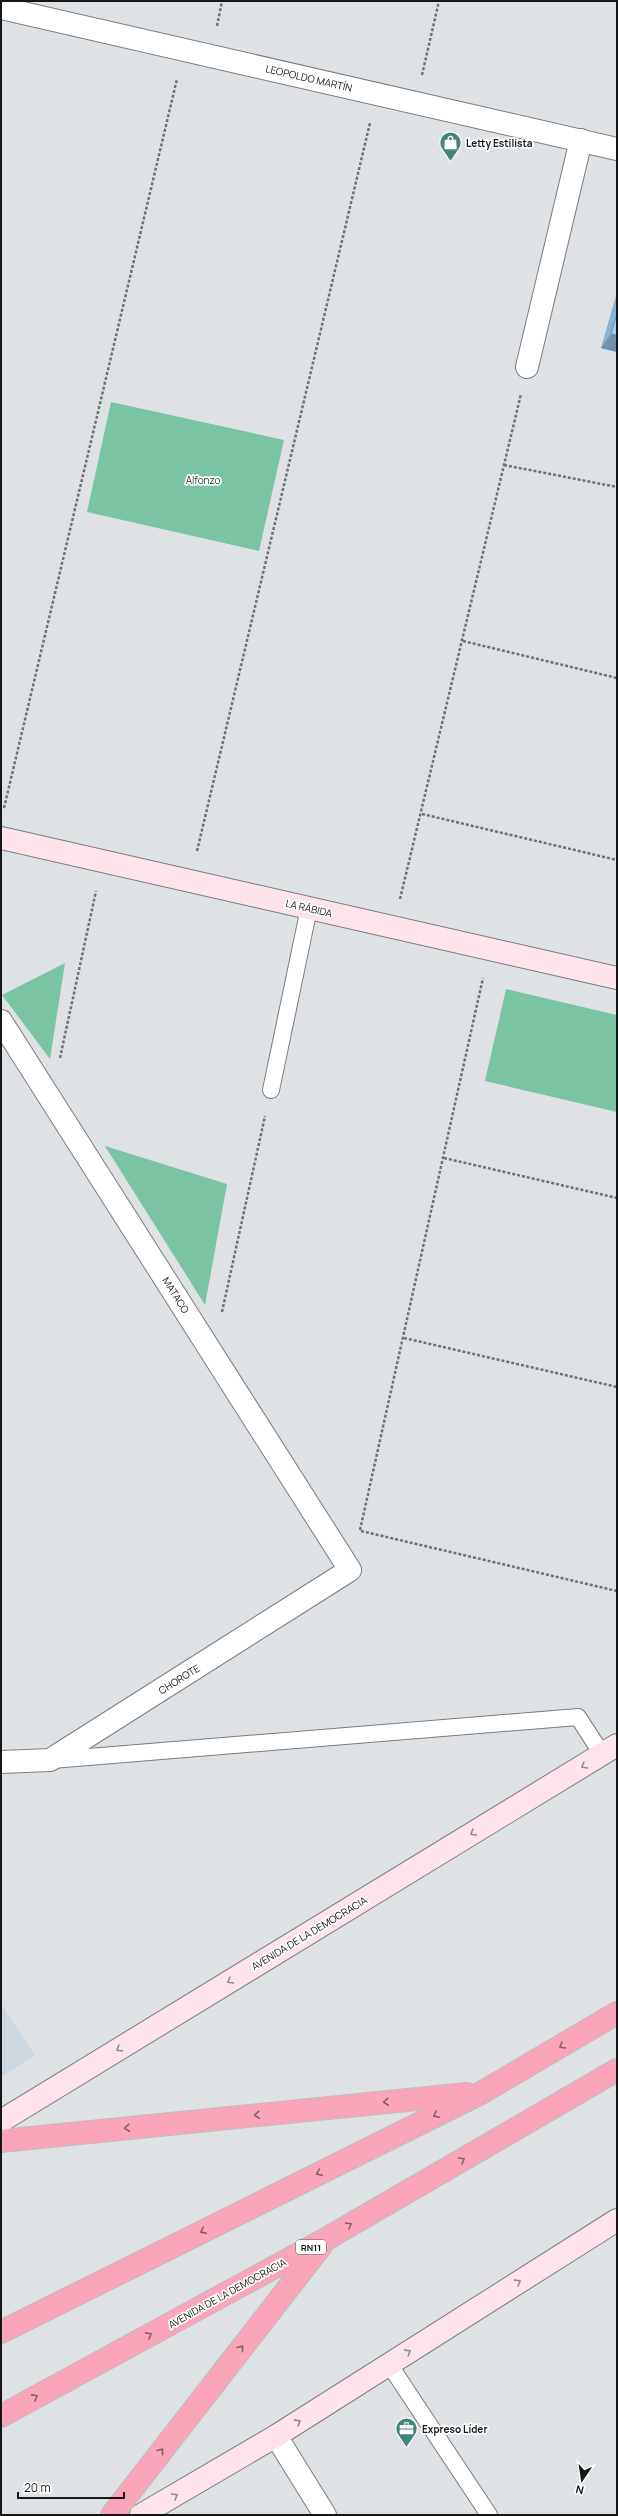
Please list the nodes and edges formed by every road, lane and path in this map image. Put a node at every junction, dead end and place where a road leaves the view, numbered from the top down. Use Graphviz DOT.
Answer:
graph roads {
  1 [pos="439,1"];
  2 [pos="1,8"];
  3 [pos="184,50"];
  4 [pos="377,94"];
  5 [pos="415,103"];
  6 [pos="580,140"];
  7 [pos="617,148"];
  8 [pos="527,366"];
  9 [pos="504,465"];
  10 [pos="617,487"];
  11 [pos="463,641"];
  12 [pos="617,678"];
  13 [pos="3,812"];
  14 [pos="422,814"];
  15 [pos="1,838"];
  16 [pos="617,860"];
  17 [pos="102,861"];
  18 [pos="190,881"];
  19 [pos="309,908"];
  20 [pos="393,927"];
  21 [pos="490,948"];
  22 [pos="617,978"];
  23 [pos="1,1021"];
  24 [pos="271,1090"];
  25 [pos="52,1098"];
  26 [pos="444,1158"];
  27 [pos="617,1198"];
  28 [pos="404,1338"];
  29 [pos="213,1353"];
  30 [pos="617,1387"];
  31 [pos="360,1530"];
  32 [pos="350,1570"];
  33 [pos="617,1591"];
  34 [pos="610,1750"];
  35 [pos="3,1758"];
  36 [pos="50,1760"];
  37 [pos="617,2013"];
  38 [pos="617,2070"];
  39 [pos="481,2093"];
  40 [pos="1,2121"];
  41 [pos="1,2141"];
  42 [pos="617,2220"];
  43 [pos="326,2239"];
  44 [pos="1,2332"];
  45 [pos="389,2364"];
  46 [pos="1,2416"];
  47 [pos="276,2436"];
  48 [pos="112,2515"];
  49 [pos="141,2515"];
  50 [pos="325,2515"];
  51 [pos="488,2515"];
  1 -- 5 [label="path"];
  2 -- 3 [label="street, LEOPOLDO MARTÍN"];
  3 -- 4 [label="street, LEOPOLDO MARTÍN"];
  3 -- 13 [label="path"];
  4 -- 5 [label="street, LEOPOLDO MARTÍN"];
  4 -- 18 [label="path"];
  5 -- 6 [label="street, LEOPOLDO MARTÍN"];
  6 -- 7 [label="street, LEOPOLDO MARTÍN"];
  6 -- 8 [label="street"];
  8 -- 9 [label="path"];
  9 -- 10 [label="path"];
  9 -- 11 [label="path"];
  11 -- 12 [label="path"];
  11 -- 14 [label="path"];
  14 -- 16 [label="path"];
  14 -- 20 [label="path"];
  15 -- 17 [label="street, LA RÁBIDA"];
  17 -- 18 [label="street, LA RÁBIDA"];
  17 -- 25 [label="path"];
  18 -- 19 [label="street, LA RÁBIDA"];
  19 -- 20 [label="street, LA RÁBIDA"];
  19 -- 24 [label="lane"];
  20 -- 21 [label="street, LA RÁBIDA"];
  21 -- 22 [label="street, LA RÁBIDA"];
  21 -- 26 [label="path"];
  23 -- 25 [label="street, MATACO"];
  24 -- 29 [label="path"];
  25 -- 29 [label="street, MATACO"];
  26 -- 27 [label="path"];
  26 -- 28 [label="path"];
  28 -- 30 [label="path"];
  28 -- 31 [label="path"];
  29 -- 32 [label="street, MATACO"];
  31 -- 32 [label="path"];
  31 -- 33 [label="path"];
  32 -- 36 [label="street, CHOROTE"];
  34 -- 36 [label="lane"];
  34 -- 40 [label="street, AVENIDA DE LA DEMOCRACIA, one-way"];
  35 -- 36 [label="street, CHOROTE"];
  37 -- 39 [label="highway, one-way"];
  43 -- 38 [label="highway, AVENIDA DE LA DEMOCRACIA / RN11, one-way"];
  39 -- 41 [label="highway, one-way"];
  39 -- 44 [label="highway, one-way"];
  45 -- 42 [label="street, one-way"];
  46 -- 43 [label="highway, AVENIDA DE LA DEMOCRACIA / RN11, one-way"];
  48 -- 43 [label="highway, one-way"];
  47 -- 45 [label="street, one-way"];
  45 -- 51 [label="lane"];
  49 -- 47 [label="street, one-way"];
  47 -- 50 [label="street"];
}
